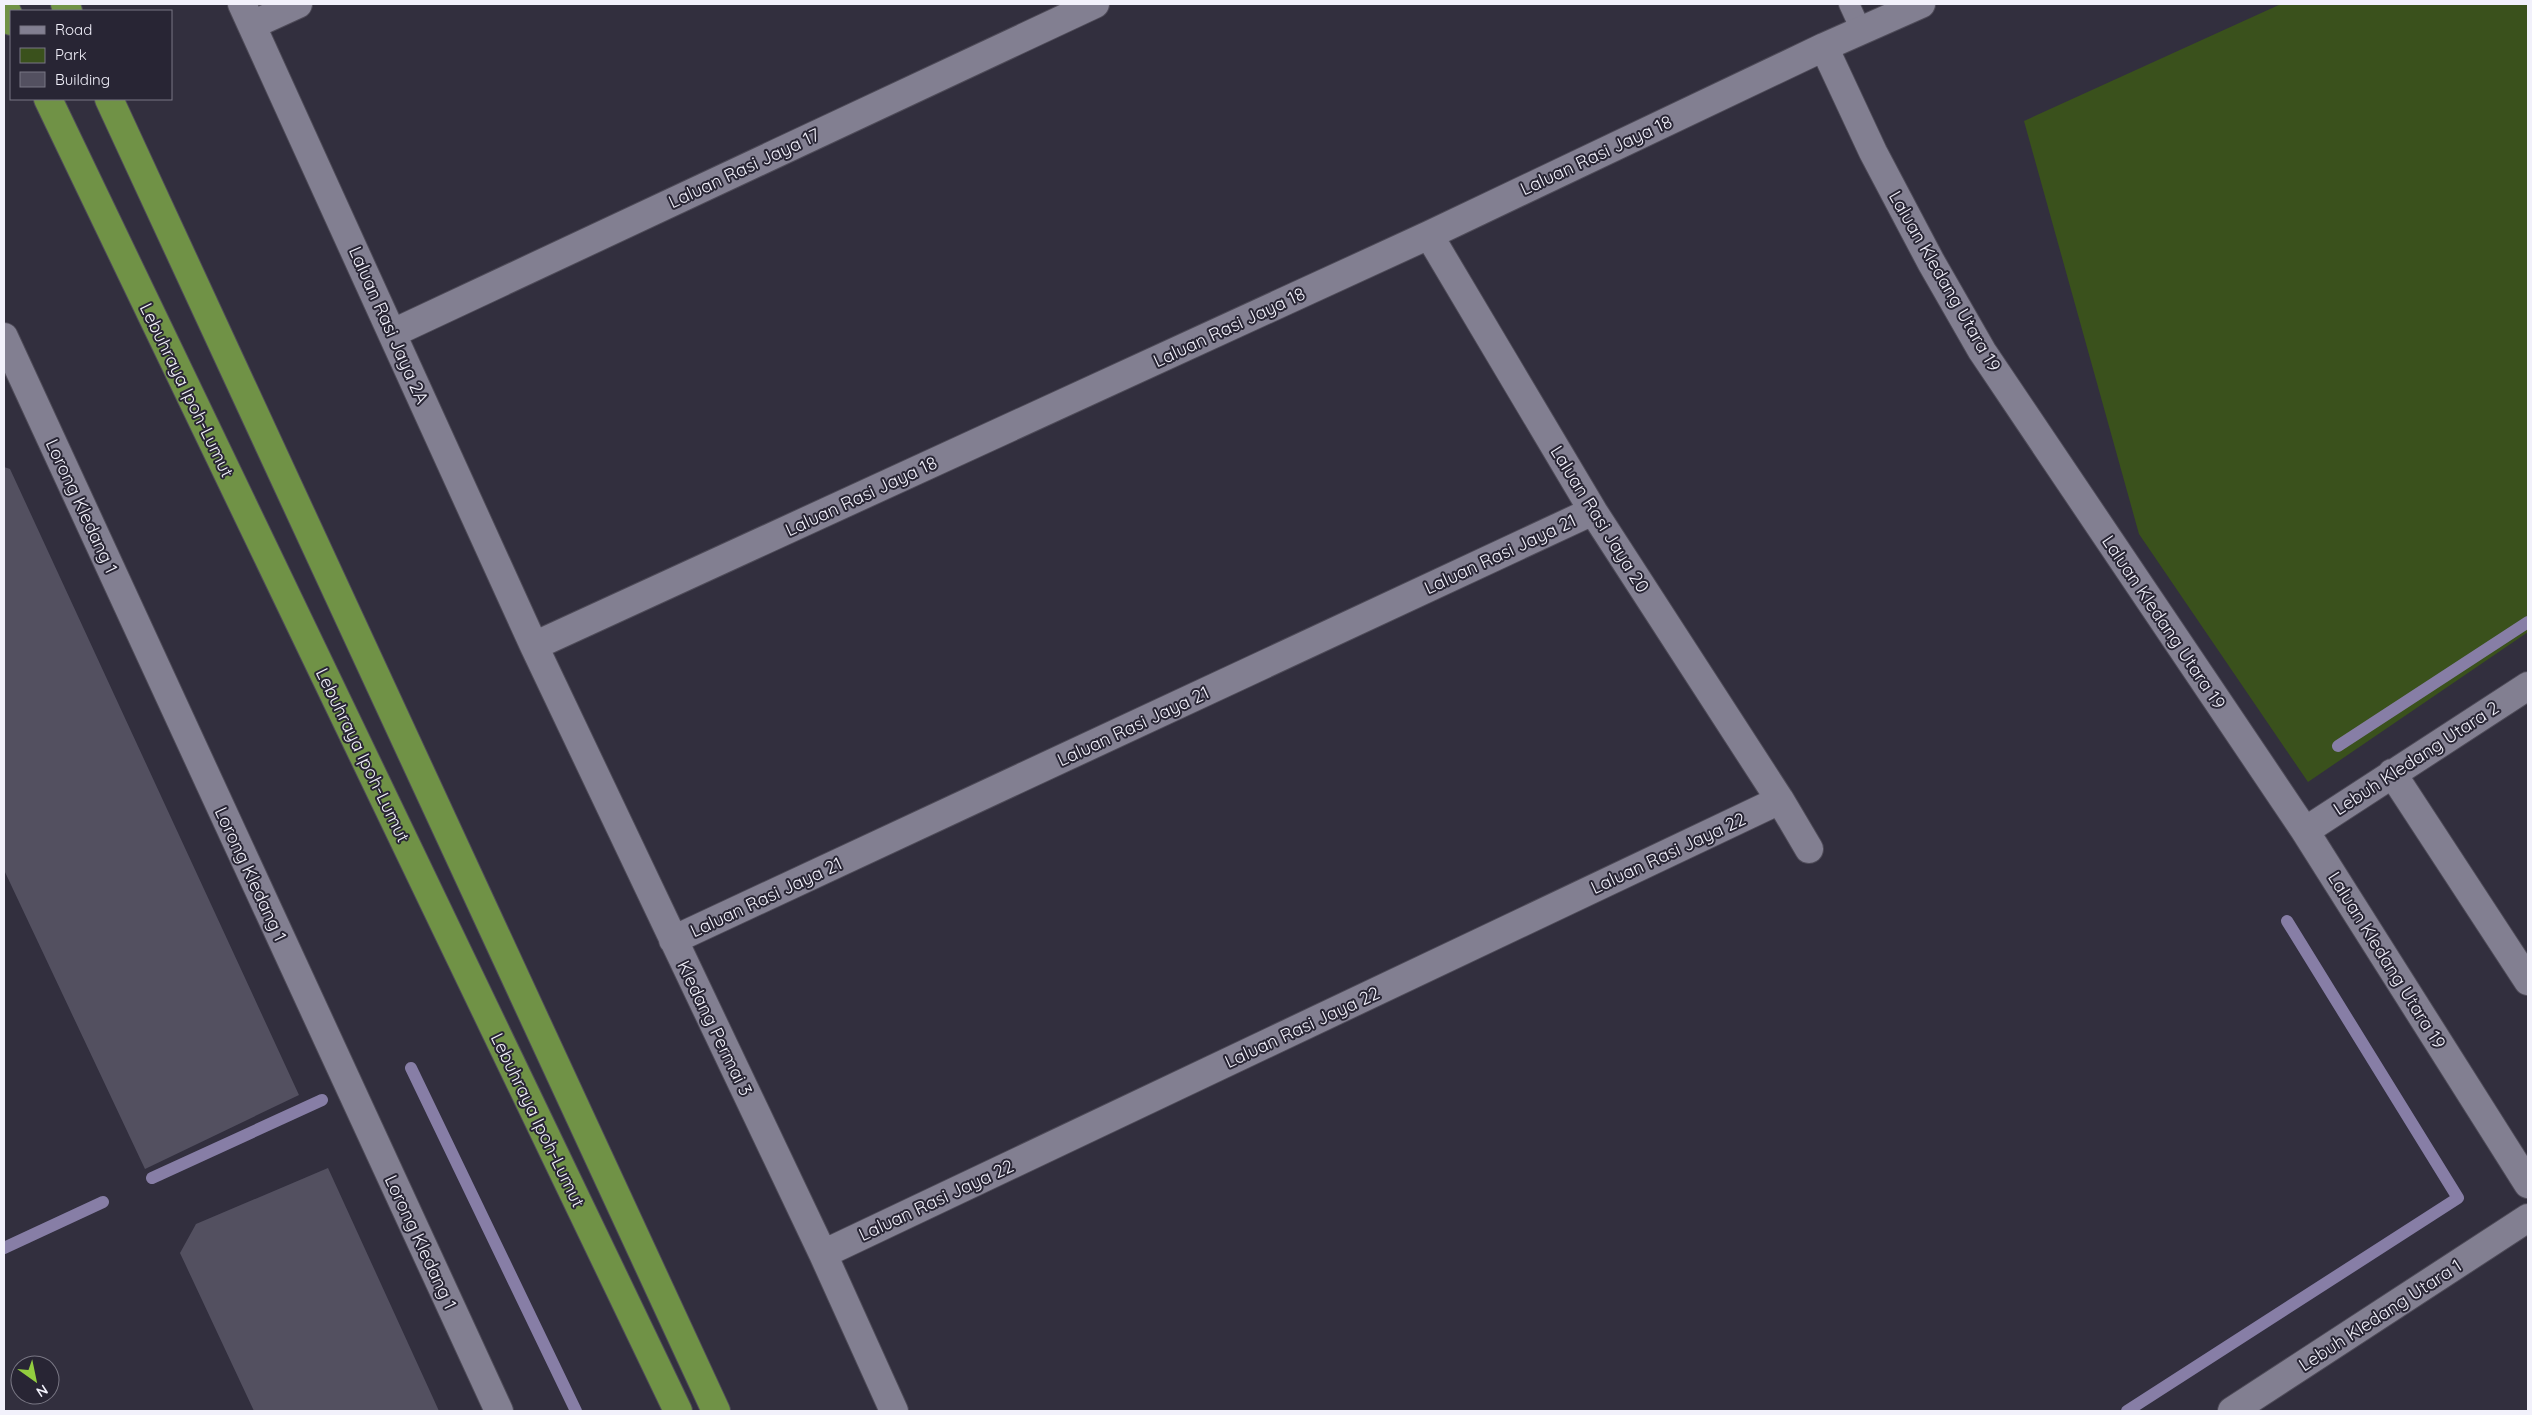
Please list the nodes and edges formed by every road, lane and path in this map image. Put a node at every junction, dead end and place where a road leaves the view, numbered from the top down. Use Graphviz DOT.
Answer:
graph roads {
  1 [pos="298,4"];
  2 [pos="1095,4"];
  3 [pos="1849,4"];
  4 [pos="1921,4"];
  5 [pos="4,5"];
  6 [pos="247,14"];
  7 [pos="10,19"];
  8 [pos="1861,30"];
  9 [pos="1824,47"];
  10 [pos="48,100"];
  11 [pos="109,100"];
  12 [pos="1429,235"];
  13 [pos="393,333"];
  14 [pos="4,337"];
  15 [pos="12,379"];
  16 [pos="1593,511"];
  17 [pos="534,646"];
  18 [pos="2528,686"];
  19 [pos="2392,773"];
  20 [pos="1780,800"];
  21 [pos="2305,831"];
  22 [pos="1809,849"];
  23 [pos="673,940"];
  24 [pos="2528,981"];
  25 [pos="2528,1184"];
  26 [pos="2528,1218"];
  27 [pos="823,1254"];
  28 [pos="499,1411"];
  29 [pos="678,1411"];
  30 [pos="716,1411"];
  31 [pos="894,1411"];
  32 [pos="2232,1411"];
  1 -- 6 [label="street"];
  2 -- 13 [label="street, Laluan Rasi Jaya 17"];
  3 -- 8 [label="lane"];
  4 -- 8 [label="street, Laluan Rasi Jaya 18"];
  5 -- 7 [label="highway"];
  6 -- 13 [label="street, Laluan Rasi Jaya 2A"];
  8 -- 9 [label="street, Laluan Rasi Jaya 18"];
  9 -- 12 [label="street, Laluan Rasi Jaya 18"];
  9 -- 21 [label="street, Laluan Kledang Utara 19"];
  10 -- 29 [label="highway, Lebuhraya Ipoh-Lumut"];
  11 -- 30 [label="highway, Lebuhraya Ipoh-Lumut"];
  12 -- 16 [label="street, Laluan Rasi Jaya 20"];
  12 -- 17 [label="street, Laluan Rasi Jaya 18"];
  13 -- 17 [label="street, Laluan Rasi Jaya 2A"];
  14 -- 15 [label="street, Lorong Kledang 1"];
  15 -- 28 [label="street, Lorong Kledang 1"];
  16 -- 20 [label="street, Laluan Rasi Jaya 20"];
  16 -- 23 [label="street, Laluan Rasi Jaya 21"];
  17 -- 23 [label="street, Kledang Permai 3"];
  18 -- 19 [label="street, Lebuh Kledang Utara 2"];
  19 -- 21 [label="street, Lebuh Kledang Utara 2"];
  19 -- 24 [label="street"];
  20 -- 22 [label="street, Laluan Rasi Jaya 20"];
  20 -- 27 [label="street, Laluan Rasi Jaya 22"];
  21 -- 25 [label="street, Laluan Kledang Utara 19"];
  23 -- 27 [label="street, Kledang Permai 3"];
  26 -- 32 [label="street, Lebuh Kledang Utara 1"];
  27 -- 31 [label="street, Kledang Permai 3"];
}
